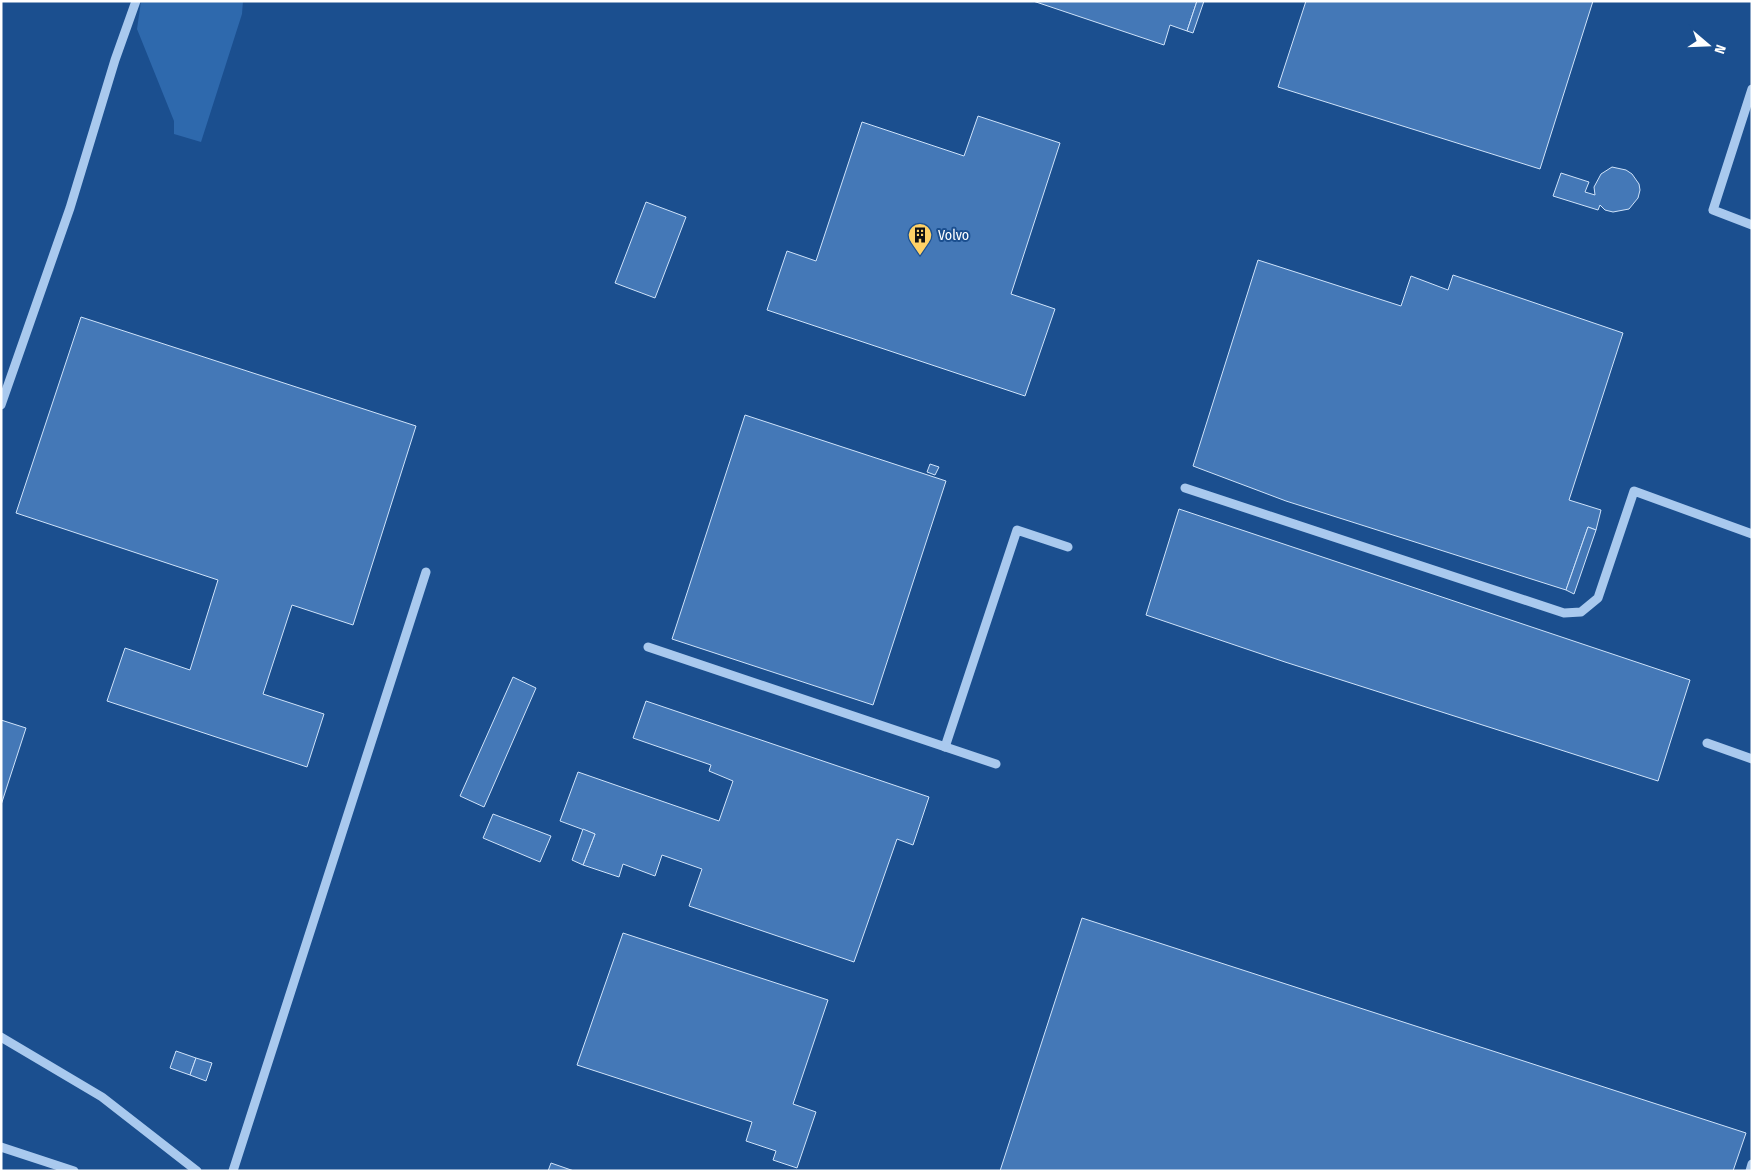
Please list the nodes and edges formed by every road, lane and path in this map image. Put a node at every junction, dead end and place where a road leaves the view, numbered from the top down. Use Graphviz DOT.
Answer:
graph roads {
  1 [pos="136,1"];
  2 [pos="1752,89"];
  3 [pos="1752,225"];
  4 [pos="1,404"];
  5 [pos="1185,488"];
  6 [pos="1752,534"];
  7 [pos="1068,547"];
  8 [pos="426,572"];
  9 [pos="648,647"];
  10 [pos="1707,743"];
  11 [pos="945,747"];
  12 [pos="1752,760"];
  13 [pos="996,764"];
  14 [pos="1,1038"];
  15 [pos="1,1148"];
  16 [pos="1752,1164"];
  17 [pos="74,1171"];
  18 [pos="197,1171"];
  19 [pos="233,1171"];
  20 [pos="1750,1171"];
  1 -- 4 [label="street"];
  2 -- 3 [label="street"];
  5 -- 6 [label="street"];
  7 -- 11 [label="street"];
  8 -- 19 [label="street"];
  9 -- 11 [label="street"];
  10 -- 12 [label="street"];
  11 -- 13 [label="street"];
  14 -- 18 [label="street"];
  15 -- 17 [label="street"];
  16 -- 20 [label="street"];
}
